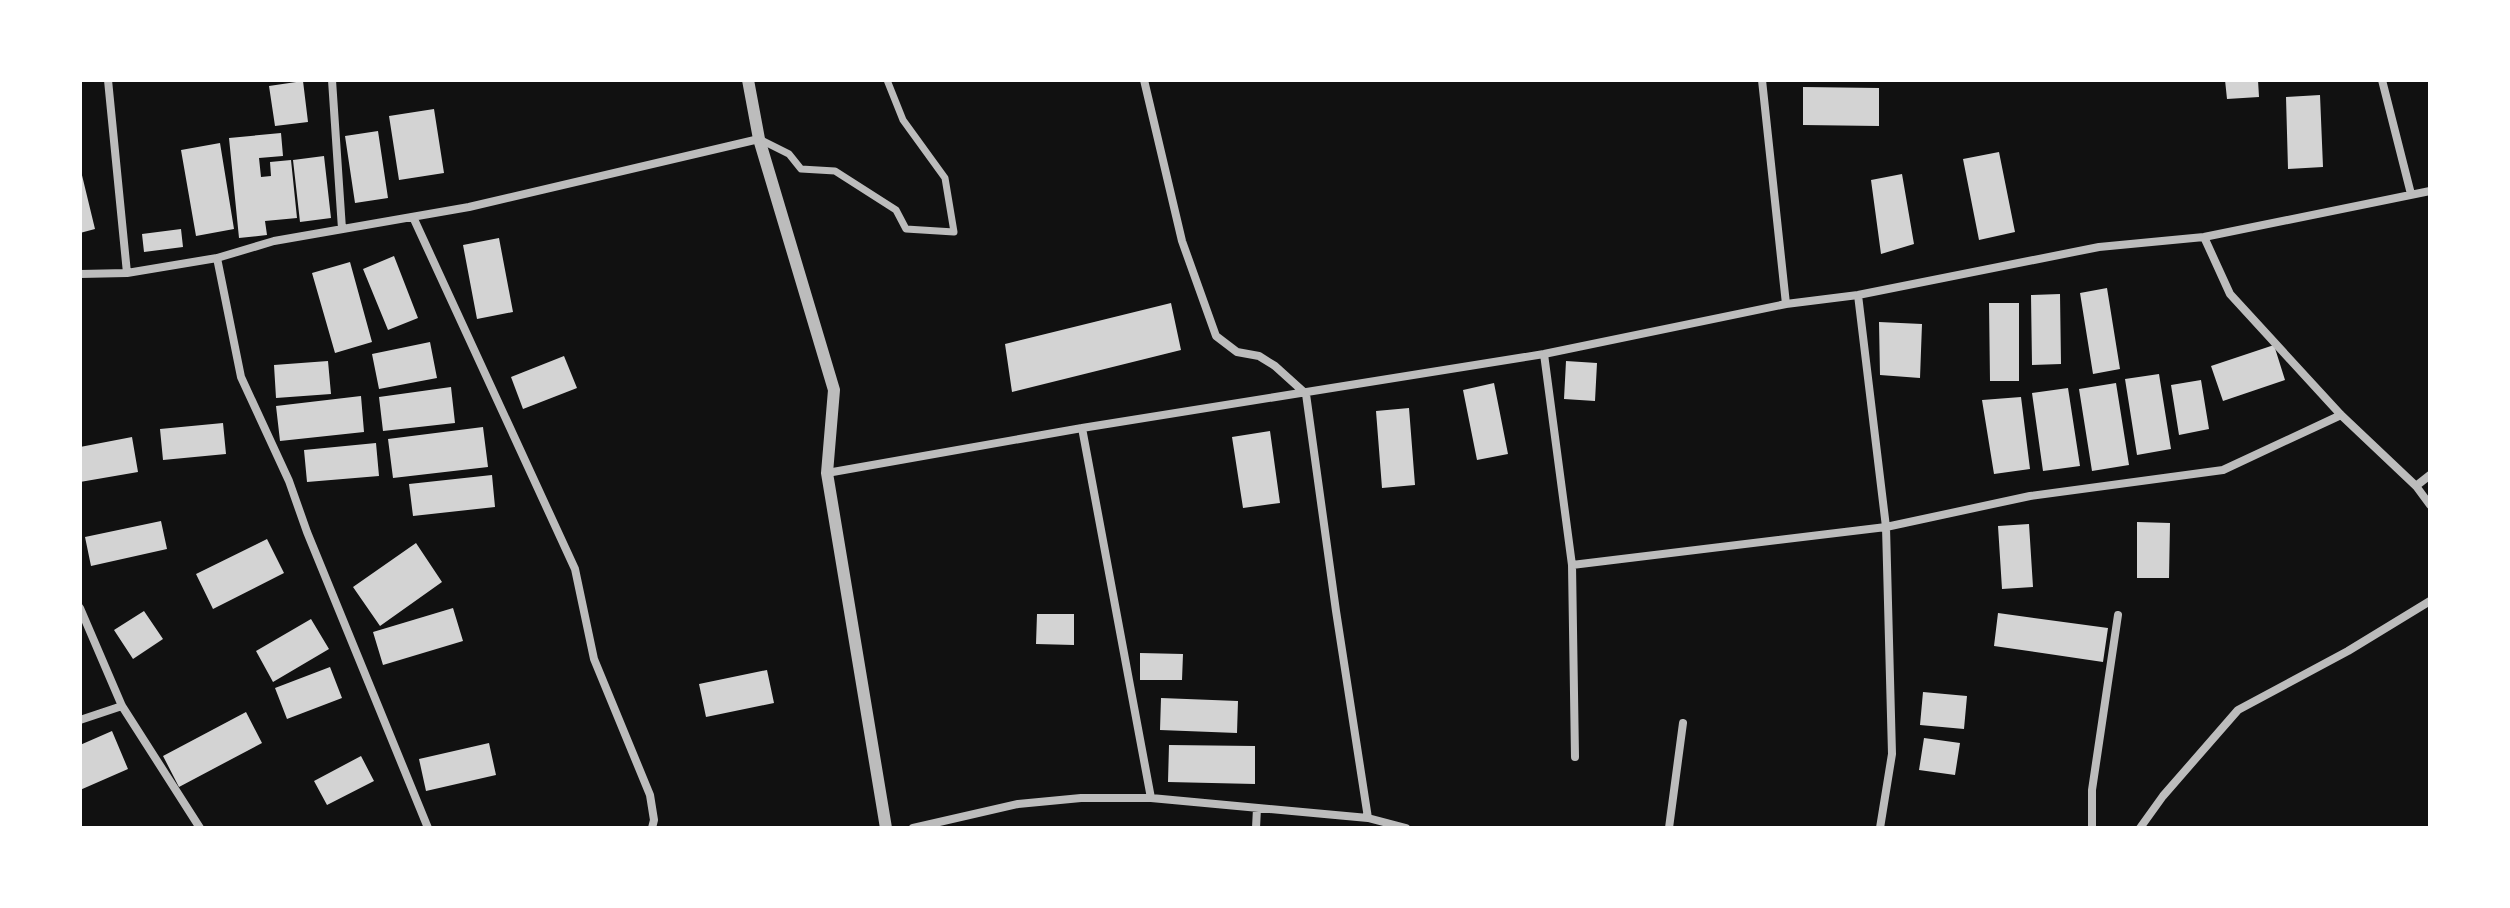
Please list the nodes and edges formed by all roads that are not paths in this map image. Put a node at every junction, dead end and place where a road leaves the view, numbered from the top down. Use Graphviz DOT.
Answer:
graph roads {
  1 [pos="108,80"];
  2 [pos="332,80"];
  3 [pos="748,80"];
  4 [pos="887,80"];
  5 [pos="1144,80"];
  6 [pos="1762,80"];
  7 [pos="2382,80"];
  8 [pos="759,139"];
  9 [pos="2430,191"];
  10 [pos="2411,194"];
  11 [pos="413,217"];
  12 [pos="342,229"];
  13 [pos="2204,237"];
  14 [pos="217,258"];
  15 [pos="127,273"];
  16 [pos="80,274"];
  17 [pos="1858,295"];
  18 [pos="1786,304"];
  19 [pos="1544,354"];
  20 [pos="1306,394"];
  21 [pos="2341,415"];
  22 [pos="1082,428"];
  23 [pos="827,473"];
  24 [pos="2430,475"];
  25 [pos="2416,486"];
  26 [pos="2430,505"];
  27 [pos="1886,527"];
  28 [pos="1572,565"];
  29 [pos="2430,601"];
  30 [pos="80,608"];
  31 [pos="2118,615"];
  32 [pos="122,706"];
  33 [pos="80,720"];
  34 [pos="1683,723"];
  35 [pos="1575,757"];
  36 [pos="1151,798"];
  37 [pos="1257,808"];
  38 [pos="1368,818"];
  39 [pos="200,828"];
  40 [pos="428,828"];
  41 [pos="652,828"];
  42 [pos="886,828"];
  43 [pos="913,828"];
  44 [pos="1256,828"];
  45 [pos="1406,828"];
  46 [pos="1669,828"];
  47 [pos="1880,828"];
  48 [pos="2092,828"];
  49 [pos="2140,828"];
  1 -- 15 [label="street"];
  2 -- 12 [label="street"];
  3 -- 8 [label="street"];
  4 -- 8 [label="street"];
  5 -- 20 [label="street"];
  6 -- 18 [label="street"];
  7 -- 10 [label="street"];
  8 -- 11 [label="street"];
  8 -- 23 [label="street"];
  9 -- 10 [label="street"];
  10 -- 13 [label="street"];
  11 -- 12 [label="street"];
  11 -- 41 [label="street"];
  12 -- 14 [label="street"];
  13 -- 17 [label="street"];
  13 -- 21 [label="street"];
  14 -- 15 [label="street"];
  14 -- 40 [label="street"];
  15 -- 16 [label="street"];
  17 -- 18 [label="street"];
  17 -- 27 [label="street"];
  18 -- 19 [label="street"];
  19 -- 20 [label="street"];
  19 -- 28 [label="street"];
  20 -- 22 [label="street"];
  20 -- 38 [label="street"];
  21 -- 25 [label="street"];
  21 -- 27 [label="street"];
  22 -- 23 [label="street"];
  22 -- 36 [label="street"];
  23 -- 42 [label="street"];
  24 -- 25 [label="street"];
  25 -- 26 [label="street"];
  27 -- 28 [label="street"];
  27 -- 47 [label="street"];
  28 -- 35 [label="street"];
  29 -- 49 [label="street"];
  30 -- 32 [label="street"];
  31 -- 48 [label="street"];
  32 -- 33 [label="street"];
  32 -- 39 [label="street"];
  34 -- 46 [label="street"];
  36 -- 37 [label="street"];
  36 -- 43 [label="street"];
  37 -- 38 [label="street"];
  37 -- 44 [label="street"];
  38 -- 45 [label="street"];
}
